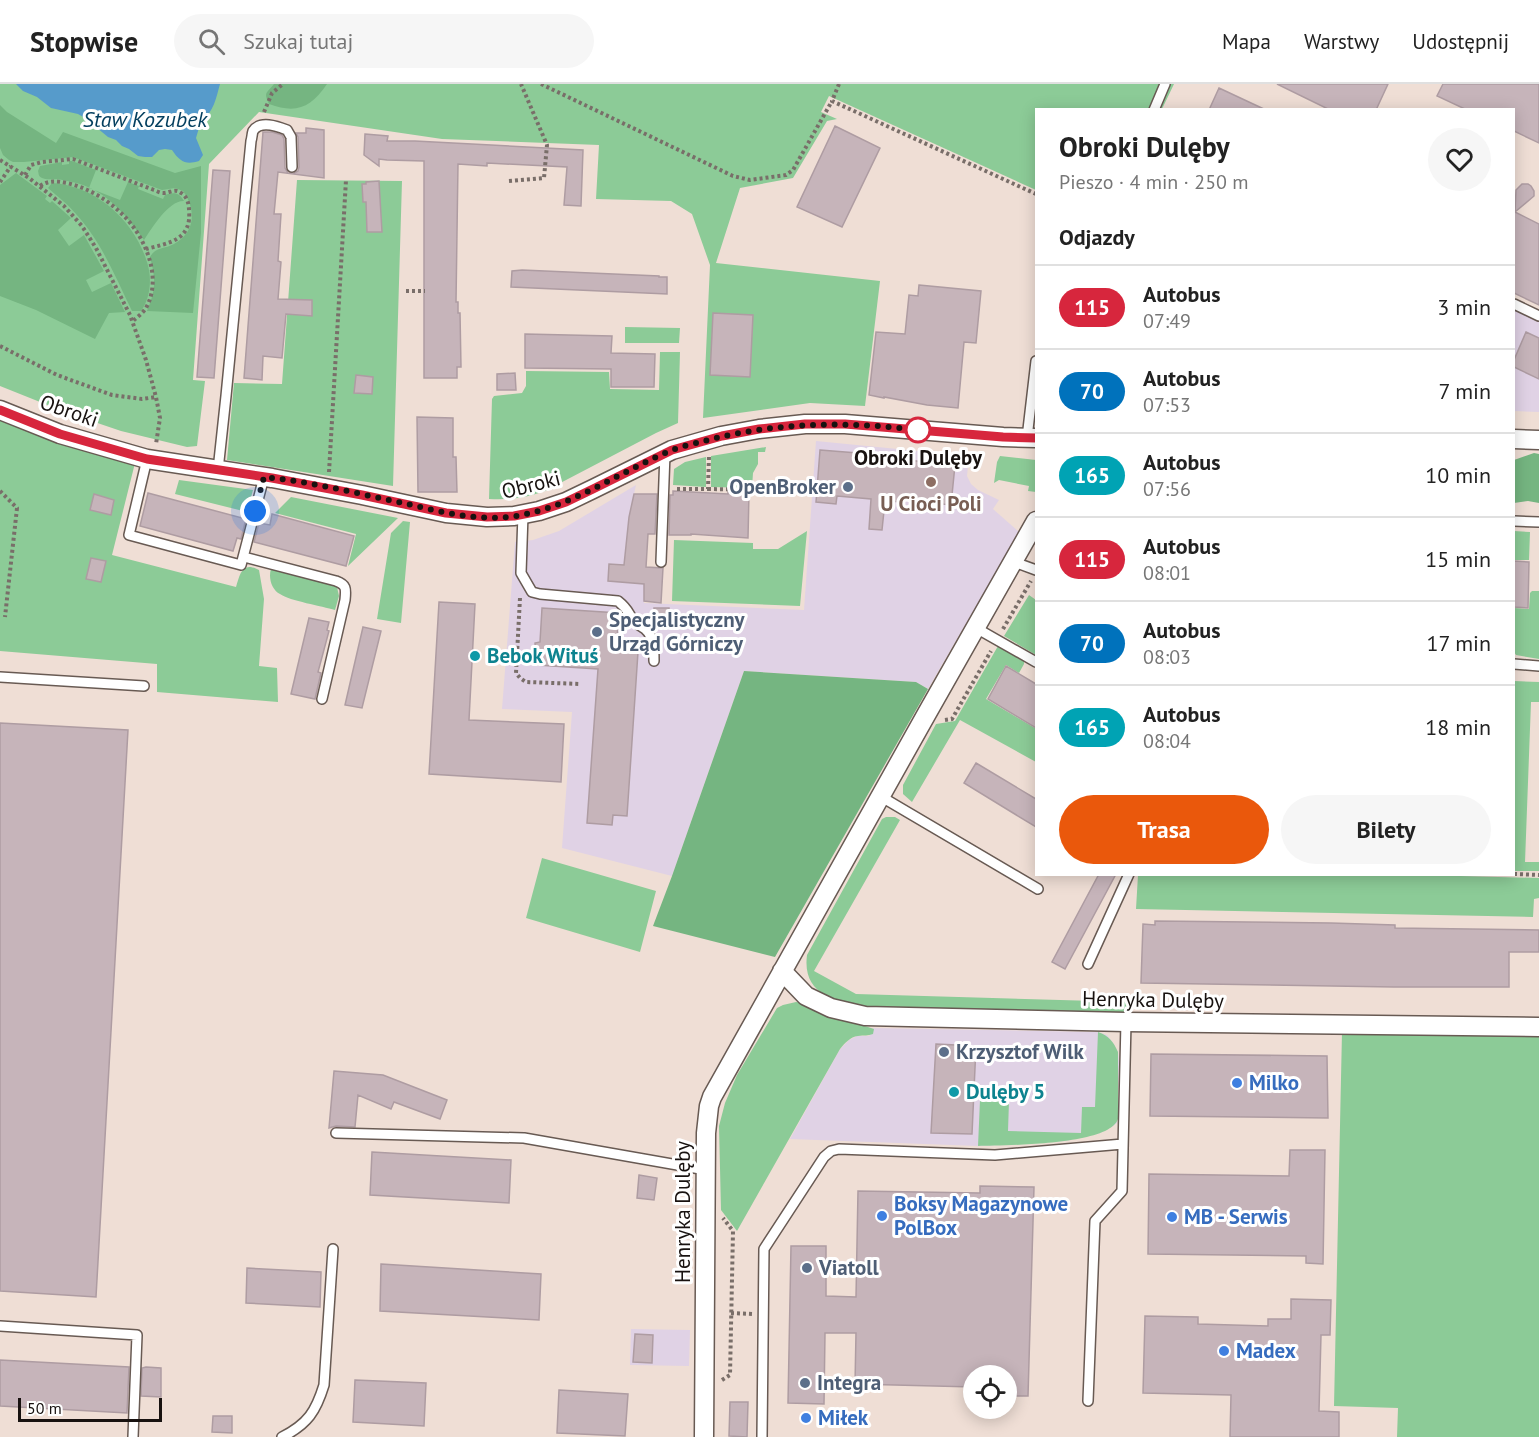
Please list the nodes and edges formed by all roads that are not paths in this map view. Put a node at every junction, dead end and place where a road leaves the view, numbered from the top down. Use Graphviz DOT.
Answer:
graph roads {
  1 [pos="1165,84"];
  2 [pos="1155,108"];
  3 [pos="292,167"];
  4 [pos="1515,304"];
  5 [pos="1539,316"];
  6 [pos="1035,380"];
  7 [pos="0,410"];
  8 [pos="1032,438"];
  9 [pos="1515,440"];
  10 [pos="1539,440"];
  11 [pos="151,453"];
  12 [pos="665,453"];
  13 [pos="218,470"];
  14 [pos="264,477"];
  15 [pos="523,514"];
  16 [pos="1515,521"];
  17 [pos="1539,522"];
  18 [pos="1035,523"];
  19 [pos="244,557"];
  20 [pos="661,562"];
  21 [pos="1014,562"];
  22 [pos="1035,570"];
  23 [pos="976,628"];
  24 [pos="654,661"];
  25 [pos="1035,661"];
  26 [pos="1515,664"];
  27 [pos="1539,666"];
  28 [pos="0,677"];
  29 [pos="144,686"];
  30 [pos="322,699"];
  31 [pos="880,796"];
  32 [pos="1128,876"];
  33 [pos="1038,889"];
  34 [pos="1088,964"];
  35 [pos="782,971"];
  36 [pos="1126,1022"];
  37 [pos="1539,1027"];
  38 [pos="336,1134"];
  39 [pos="1123,1144"];
  40 [pos="706,1170"];
  41 [pos="333,1249"];
  42 [pos="0,1326"];
  43 [pos="1088,1401"];
  44 [pos="133,1437"];
  45 [pos="282,1437"];
  46 [pos="704,1437"];
  47 [pos="762,1437"];
  1 -- 2 [label="lane"];
  3 -- 13 [label="lane"];
  4 -- 5 [label="lane"];
  6 -- 8 [label="lane"];
  7 -- 11 [label="street, Obroki"];
  8 -- 12 [label="street, Obroki"];
  9 -- 10 [label="street"];
  11 -- 13 [label="street, Obroki"];
  11 -- 19 [label="lane"];
  12 -- 15 [label="street, Obroki"];
  12 -- 20 [label="lane"];
  13 -- 14 [label="street, Obroki"];
  14 -- 15 [label="street, Obroki"];
  14 -- 19 [label="lane"];
  15 -- 24 [label="lane"];
  16 -- 17 [label="lane"];
  18 -- 21 [label="street, Henryka Dulęby"];
  19 -- 30 [label="lane"];
  21 -- 22 [label="lane"];
  21 -- 23 [label="street, Henryka Dulęby"];
  23 -- 25 [label="lane"];
  23 -- 31 [label="street, Henryka Dulęby"];
  26 -- 27 [label="lane"];
  28 -- 29 [label="lane"];
  31 -- 33 [label="lane"];
  31 -- 35 [label="street, Henryka Dulęby"];
  32 -- 34 [label="lane"];
  35 -- 36 [label="street, Henryka Dulęby"];
  35 -- 40 [label="street, Henryka Dulęby"];
  36 -- 37 [label="street, Henryka Dulęby"];
  36 -- 39 [label="lane"];
  38 -- 40 [label="lane"];
  39 -- 43 [label="lane"];
  39 -- 47 [label="lane"];
  40 -- 46 [label="street, Henryka Dulęby"];
  41 -- 45 [label="lane"];
  42 -- 44 [label="lane"];
}
